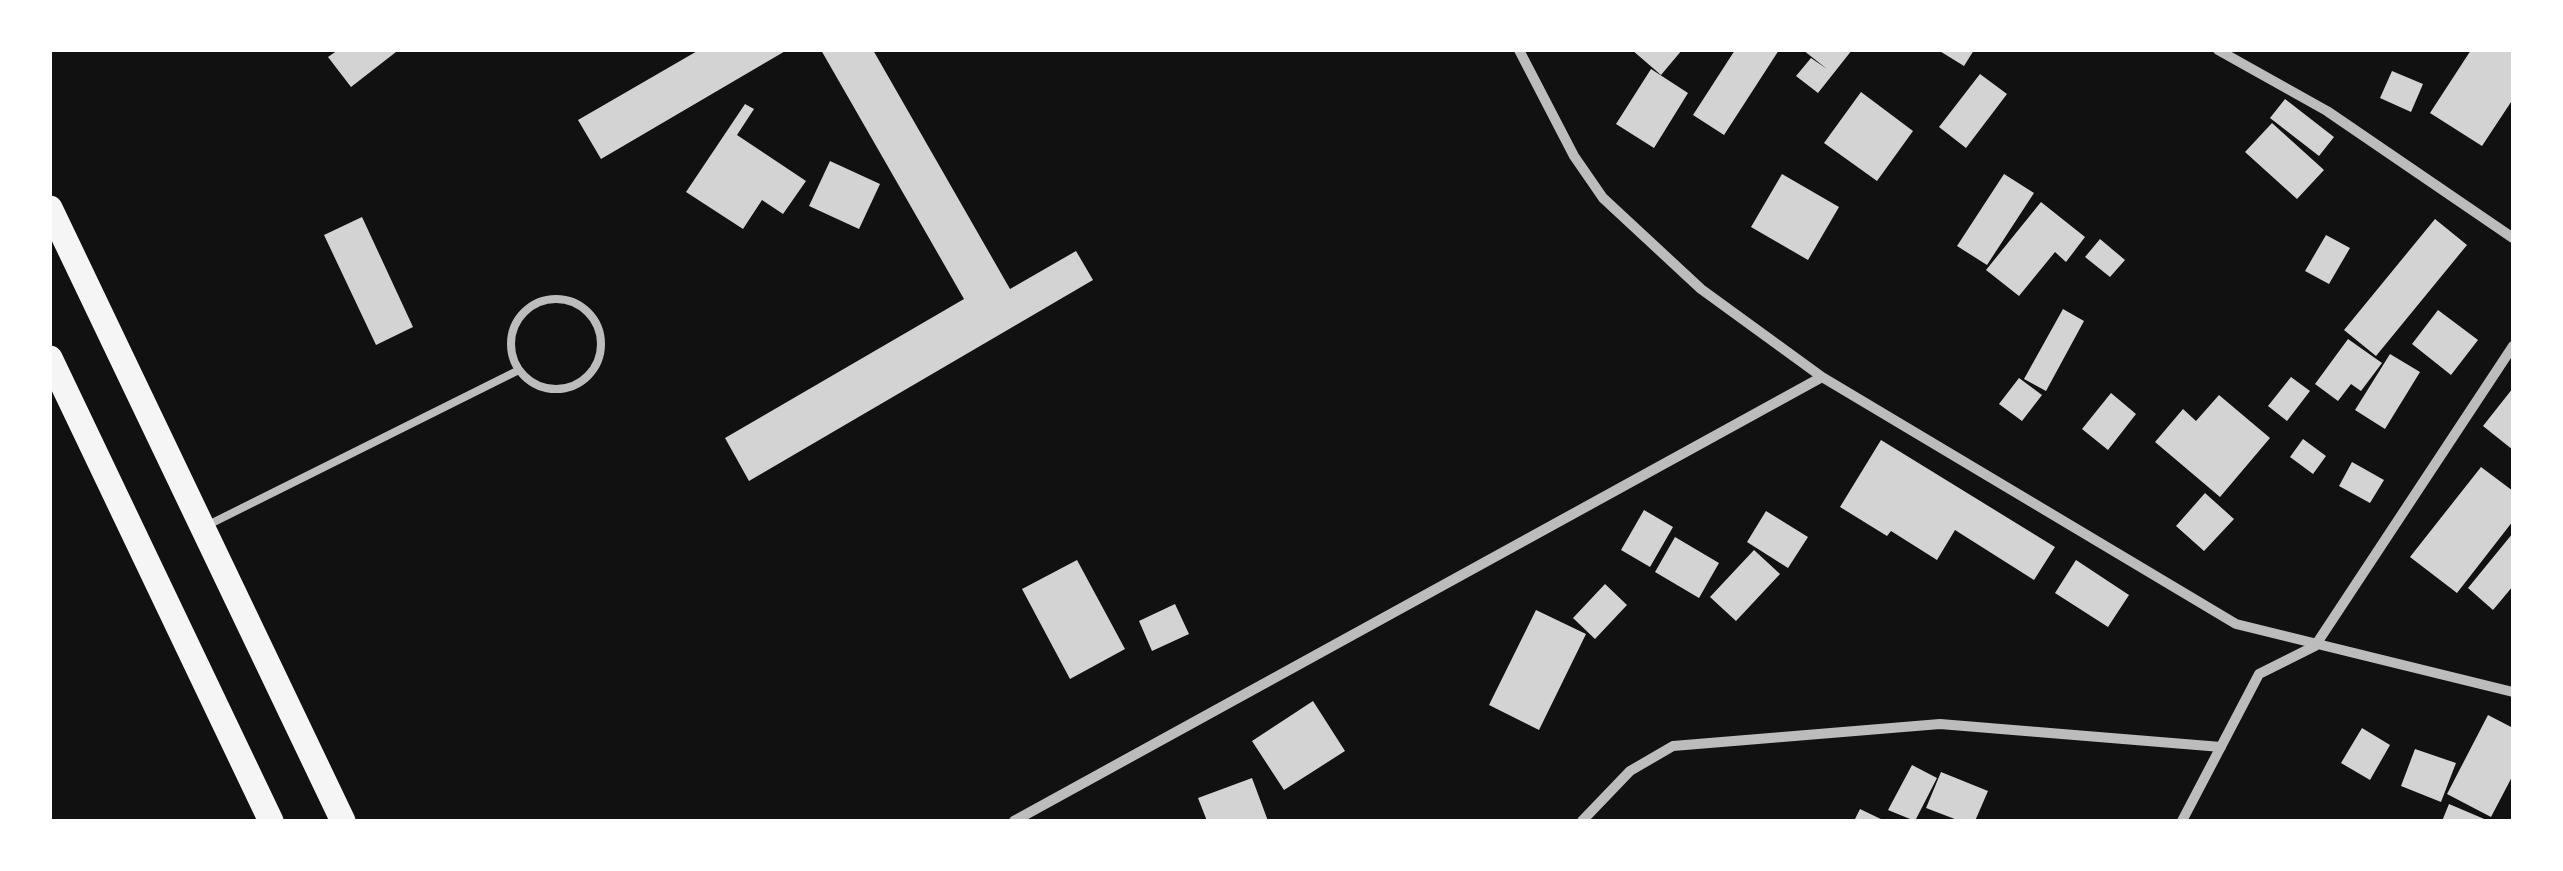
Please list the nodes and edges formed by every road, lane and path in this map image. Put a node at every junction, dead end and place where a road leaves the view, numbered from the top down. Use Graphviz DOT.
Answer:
graph roads {
  1 [pos="1519,50"];
  2 [pos="2218,50"];
  3 [pos="50,208"];
  4 [pos="2513,238"];
  5 [pos="2513,346"];
  6 [pos="50,358"];
  7 [pos="517,371"];
  8 [pos="1822,377"];
  9 [pos="204,527"];
  10 [pos="2315,646"];
  11 [pos="2513,692"];
  12 [pos="2221,747"];
  13 [pos="270,821"];
  14 [pos="342,821"];
  15 [pos="1014,821"];
  16 [pos="1582,821"];
  17 [pos="2182,821"];
  1 -- 8 [label="street"];
  2 -- 4 [label="street"];
  3 -- 9 [label="main road"];
  5 -- 10 [label="street"];
  6 -- 13 [label="main road"];
  7 -- 7 [label="lane"];
  7 -- 9 [label="lane"];
  8 -- 10 [label="street"];
  8 -- 15 [label="street"];
  9 -- 14 [label="main road"];
  10 -- 11 [label="street"];
  10 -- 12 [label="street"];
  12 -- 16 [label="street"];
  12 -- 17 [label="street"];
}
